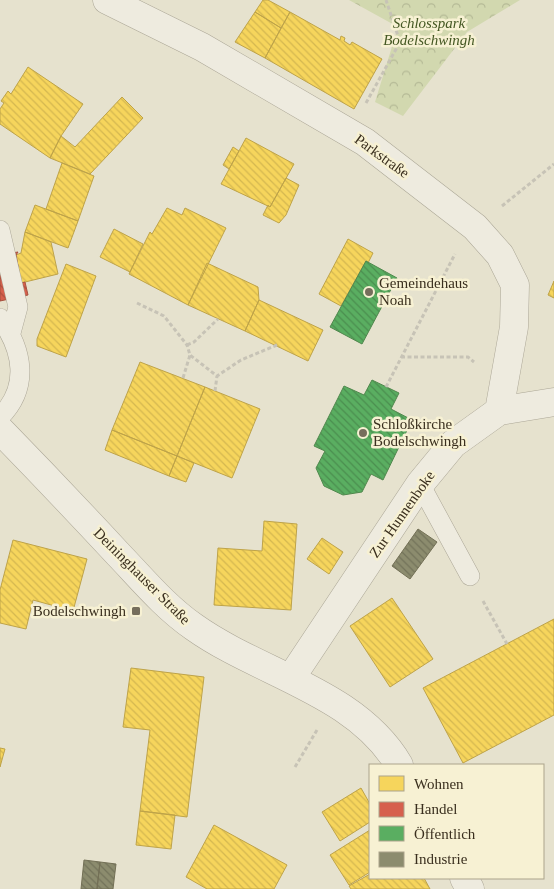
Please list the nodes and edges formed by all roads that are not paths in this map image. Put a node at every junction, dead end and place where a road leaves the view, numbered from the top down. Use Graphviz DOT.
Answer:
graph roads {
  1 [pos="107,0"];
  2 [pos="0,230"];
  3 [pos="5,325"];
  4 [pos="554,402"];
  5 [pos="499,411"];
  6 [pos="0,417"];
  7 [pos="5,445"];
  8 [pos="420,484"];
  9 [pos="470,576"];
  10 [pos="291,678"];
  11 [pos="398,764"];
  1 -- 5 [label="street, Parkstraße"];
  2 -- 3 [label="lane"];
  3 -- 6 [label="lane"];
  4 -- 5 [label="street, Zur Hunnenboke"];
  5 -- 8 [label="street, Zur Hunnenboke"];
  7 -- 10 [label="street, Deininghauser Straße"];
  8 -- 9 [label="lane"];
  8 -- 10 [label="street, Zur Hunnenboke"];
  10 -- 11 [label="street, Deininghauser Straße"];
}
